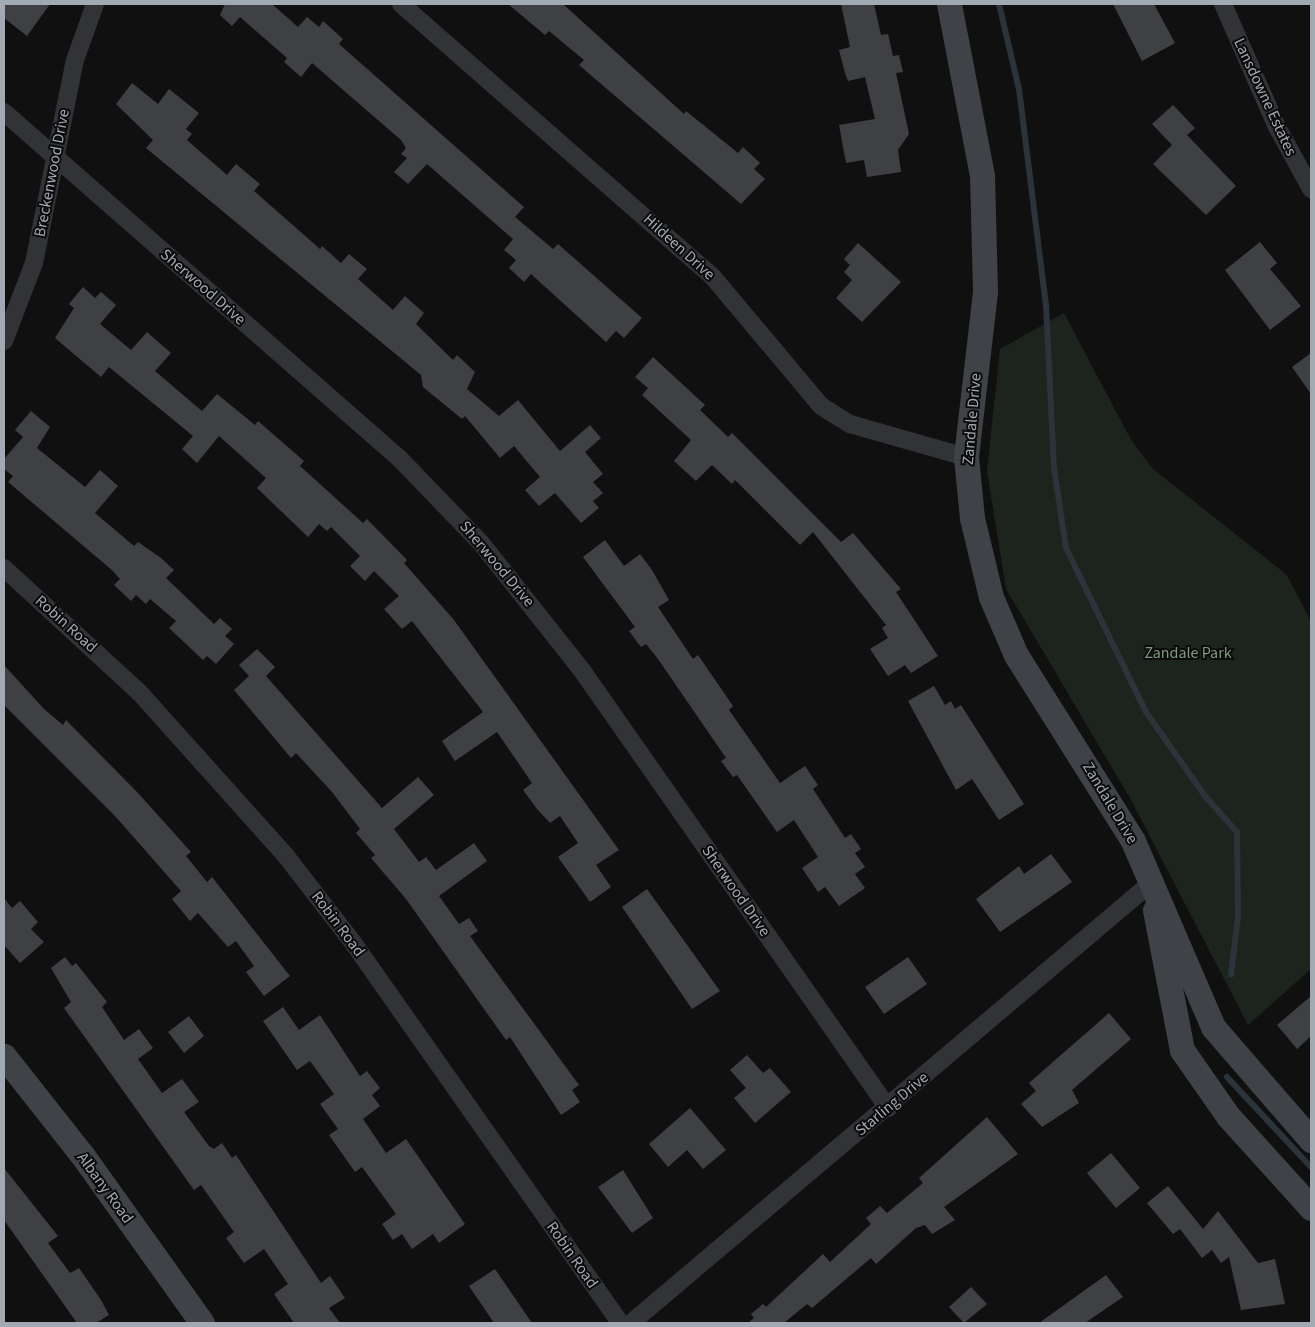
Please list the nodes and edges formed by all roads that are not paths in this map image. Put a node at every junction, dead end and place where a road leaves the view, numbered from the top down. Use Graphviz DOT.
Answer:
graph roads {
  1 [pos="95,4"];
  2 [pos="401,4"];
  3 [pos="949,4"];
  4 [pos="1222,4"];
  5 [pos="4,112"];
  6 [pos="56,158"];
  7 [pos="1311,189"];
  8 [pos="4,341"];
  9 [pos="966,457"];
  10 [pos="4,568"];
  11 [pos="1151,883"];
  12 [pos="4,1056"];
  13 [pos="888,1108"];
  14 [pos="1311,1140"];
  15 [pos="1311,1208"];
  16 [pos="202,1323"];
  17 [pos="620,1323"];
  18 [pos="631,1323"];
  1 -- 6 [label="street, Breckenwood Drive"];
  2 -- 9 [label="street, Hildeen Drive"];
  3 -- 9 [label="street, Zandale Drive"];
  4 -- 7 [label="street, Lansdowne Estates"];
  5 -- 6 [label="street, Sherwood Drive"];
  6 -- 8 [label="street, Breckenwood Drive"];
  6 -- 13 [label="street, Sherwood Drive"];
  9 -- 11 [label="street, Zandale Drive"];
  10 -- 17 [label="street, Robin Road"];
  11 -- 13 [label="street, Starling Drive"];
  11 -- 14 [label="street, Zandale Drive"];
  11 -- 15 [label="street, Zandale Drive"];
  12 -- 16 [label="street, Albany Road"];
  13 -- 18 [label="street, Starling Drive"];
}
